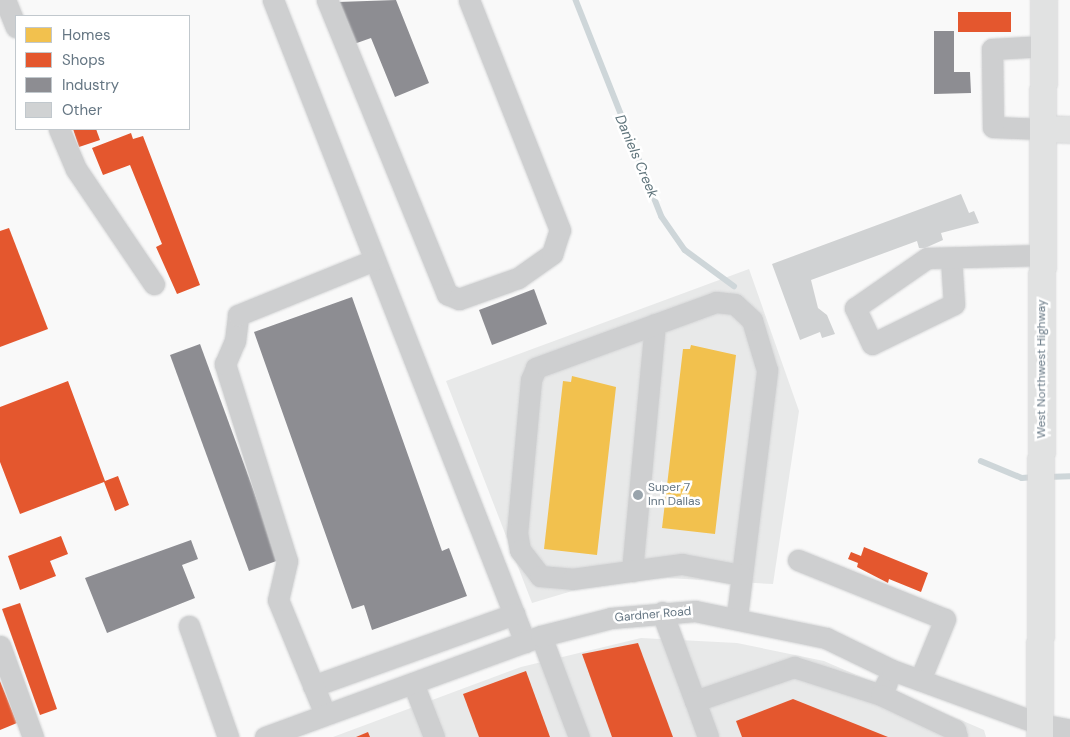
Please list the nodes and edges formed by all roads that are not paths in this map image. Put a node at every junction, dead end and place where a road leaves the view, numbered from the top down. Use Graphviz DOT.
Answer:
graph roads {
  1 [pos="5,0"];
  2 [pos="273,0"];
  3 [pos="327,0"];
  4 [pos="469,0"];
  5 [pos="1044,0"];
  6 [pos="15,25"];
  7 [pos="1044,46"];
  8 [pos="1043,129"];
  9 [pos="59,130"];
  10 [pos="1070,130"];
  11 [pos="1043,255"];
  12 [pos="951,258"];
  13 [pos="374,260"];
  14 [pos="154,284"];
  15 [pos="655,324"];
  16 [pos="798,560"];
  17 [pos="632,571"];
  18 [pos="741,575"];
  19 [pos="662,612"];
  20 [pos="514,614"];
  21 [pos="737,616"];
  22 [pos="189,626"];
  23 [pos="533,639"];
  24 [pos="0,646"];
  25 [pos="892,670"];
  26 [pos="920,680"];
  27 [pos="413,684"];
  28 [pos="313,686"];
  29 [pos="881,695"];
  30 [pos="695,700"];
  31 [pos="325,714"];
  32 [pos="1040,730"];
  33 [pos="1070,730"];
  34 [pos="33,737"];
  35 [pos="228,737"];
  36 [pos="265,737"];
  37 [pos="434,737"];
  38 [pos="579,737"];
  39 [pos="708,737"];
  40 [pos="957,737"];
  1 -- 6 [label="street"];
  2 -- 13 [label="street"];
  3 -- 4 [label="street"];
  5 -- 7 [label="main road, West Northwest Highway"];
  7 -- 8 [label="main road, West Northwest Highway"];
  7 -- 8 [label="street"];
  8 -- 10 [label="main road"];
  8 -- 11 [label="main road, West Northwest Highway"];
  9 -- 14 [label="street"];
  11 -- 12 [label="street"];
  11 -- 32 [label="main road, West Northwest Highway"];
  12 -- 12 [label="street"];
  13 -- 20 [label="street"];
  13 -- 28 [label="street"];
  15 -- 17 [label="street"];
  15 -- 17 [label="street"];
  15 -- 18 [label="street"];
  16 -- 26 [label="street"];
  17 -- 18 [label="street"];
  18 -- 21 [label="street"];
  19 -- 21 [label="street, Gardner Road"];
  19 -- 23 [label="street, Gardner Road"];
  19 -- 30 [label="street"];
  20 -- 23 [label="street"];
  20 -- 28 [label="street"];
  21 -- 25 [label="street, Gardner Road"];
  22 -- 35 [label="street"];
  23 -- 27 [label="street, Gardner Road"];
  23 -- 38 [label="street"];
  24 -- 34 [label="street"];
  25 -- 26 [label="street, Gardner Road"];
  25 -- 29 [label="street"];
  26 -- 32 [label="street, Gardner Road"];
  27 -- 31 [label="street, Gardner Road"];
  27 -- 37 [label="street"];
  28 -- 31 [label="street"];
  29 -- 30 [label="street"];
  29 -- 40 [label="street"];
  30 -- 39 [label="street"];
  31 -- 36 [label="street, Gardner Road"];
  32 -- 33 [label="street, Gardner Road"];
}
